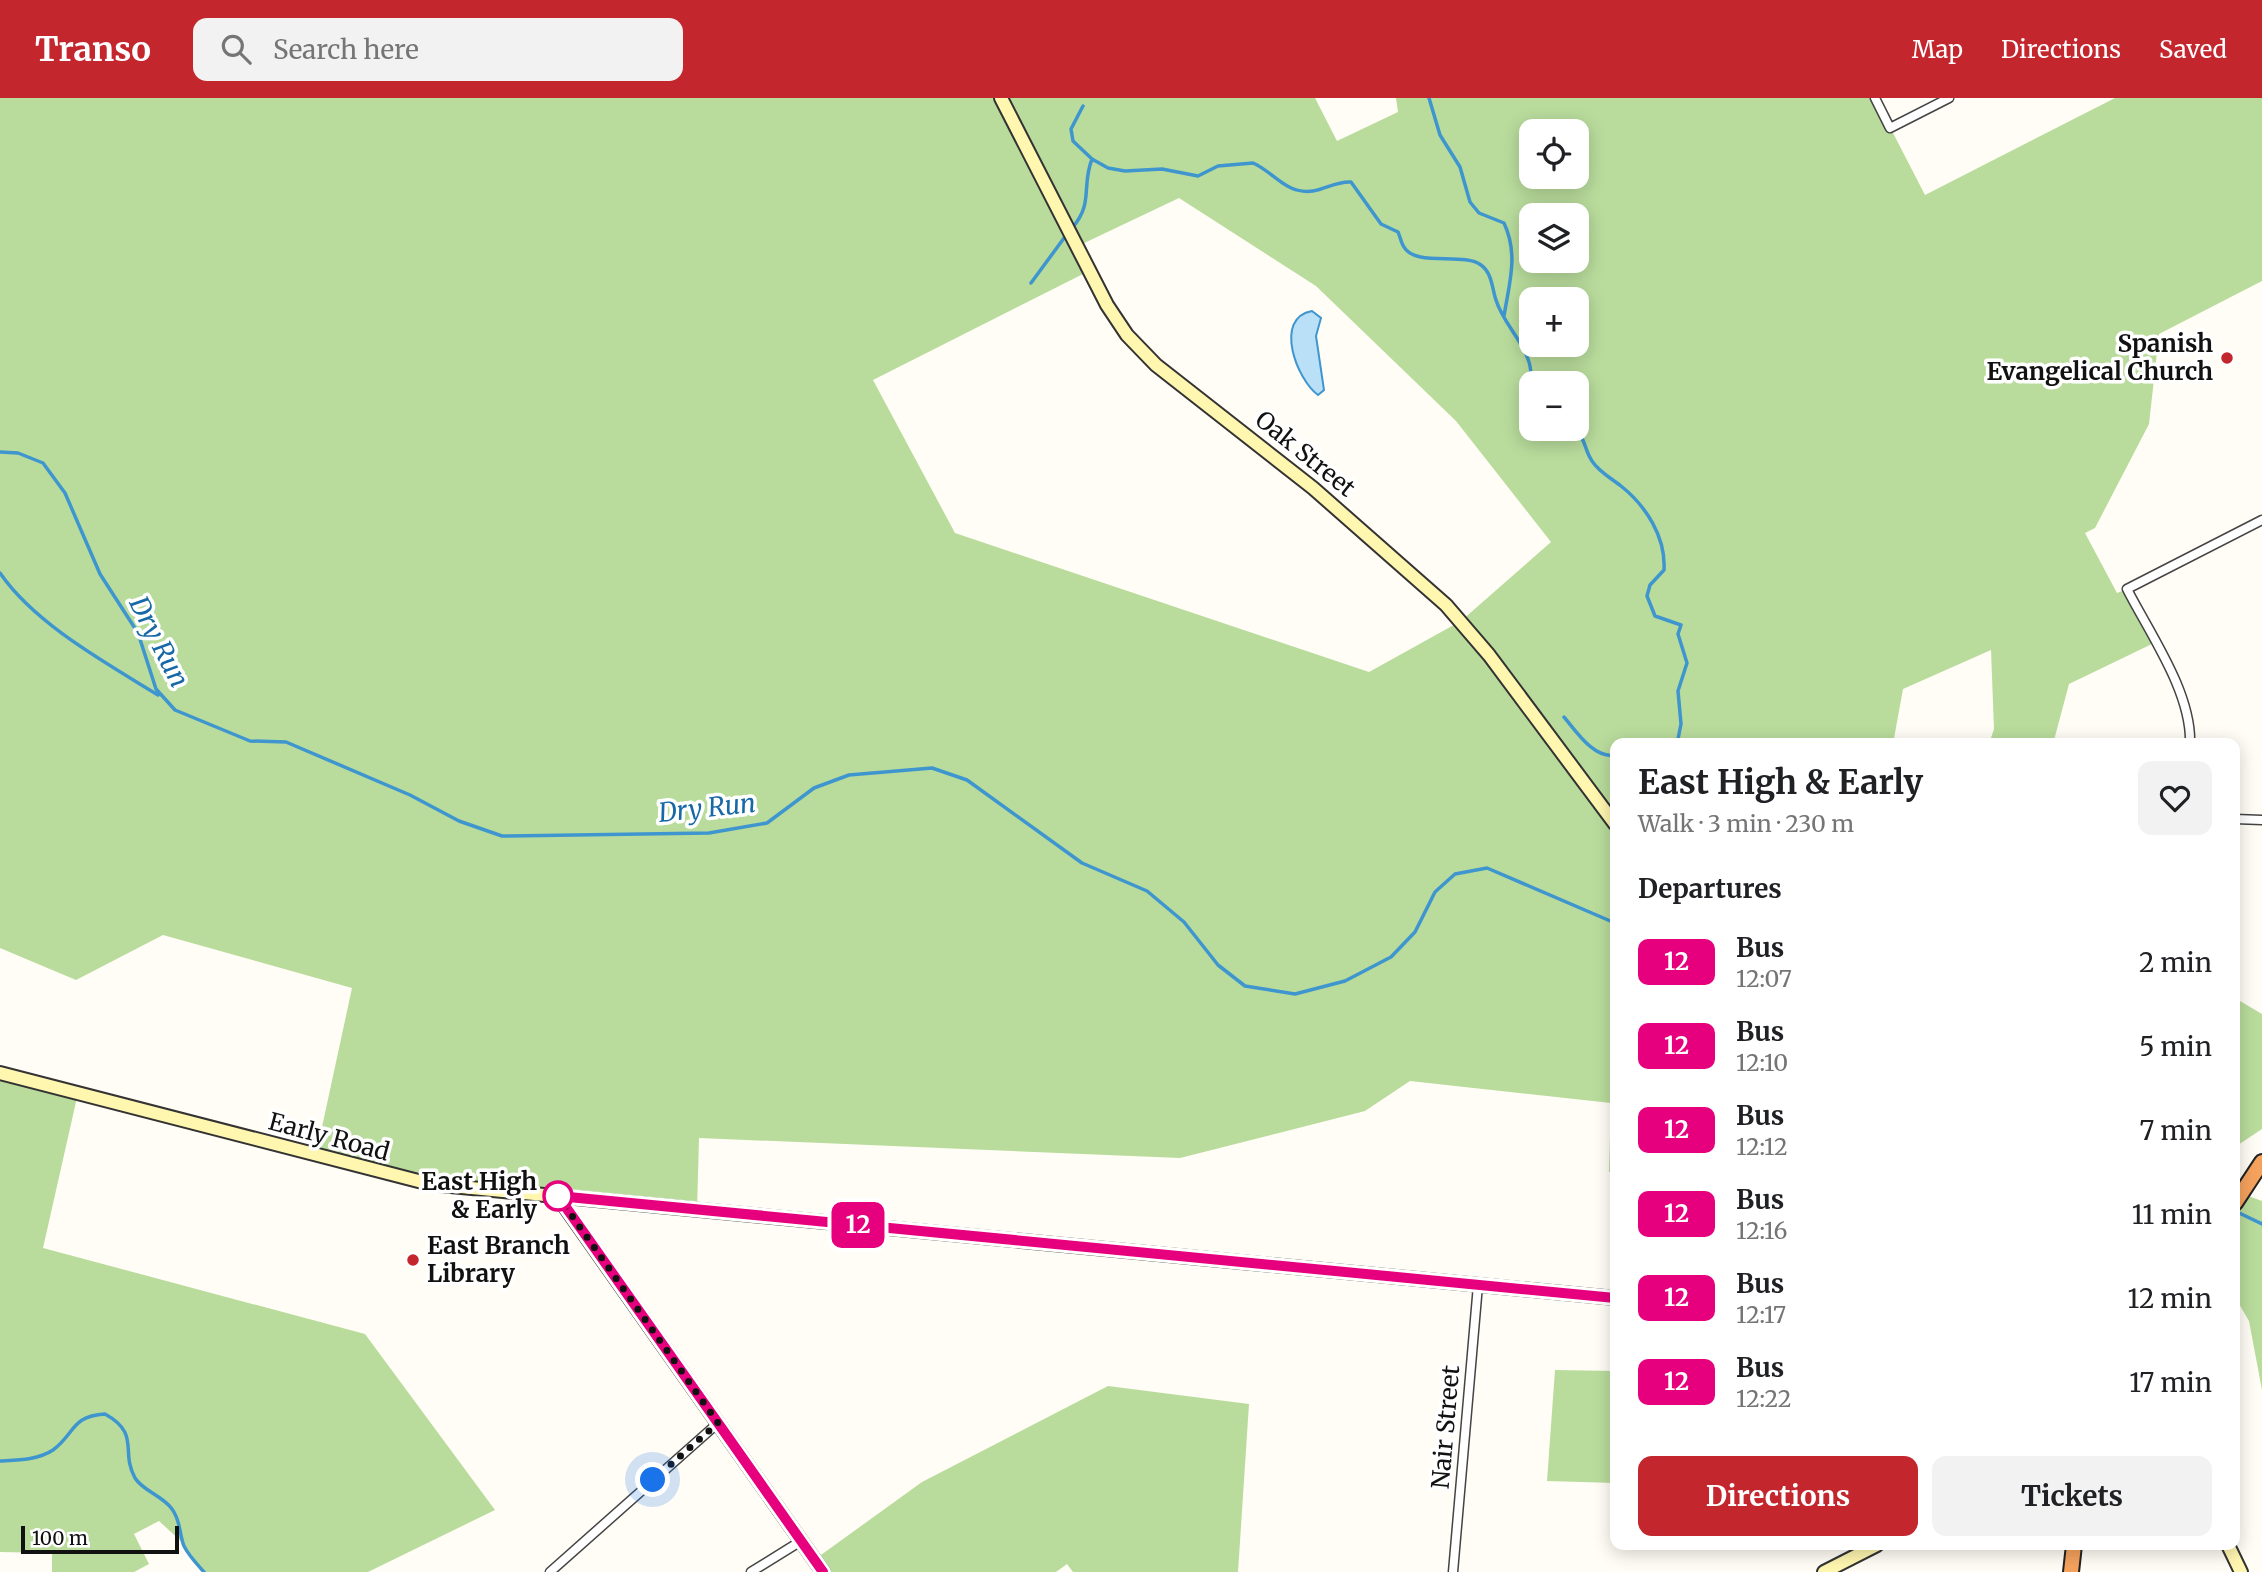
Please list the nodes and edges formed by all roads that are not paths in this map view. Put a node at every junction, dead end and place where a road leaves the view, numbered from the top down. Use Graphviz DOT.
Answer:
graph roads {
  1 [pos="1001,98"];
  2 [pos="1875,98"];
  3 [pos="1949,98"];
  4 [pos="2262,520"];
  5 [pos="2190,738"];
  6 [pos="1610,817"];
  7 [pos="2240,819"];
  8 [pos="2262,820"];
  9 [pos="0,1073"];
  10 [pos="2262,1162"];
  11 [pos="2240,1195"];
  12 [pos="558,1196"];
  13 [pos="1478,1285"];
  14 [pos="1610,1298"];
  15 [pos="718,1423"];
  16 [pos="801,1541"];
  17 [pos="1867,1550"];
  18 [pos="2073,1550"];
  19 [pos="2230,1550"];
  20 [pos="550,1572"];
  21 [pos="751,1572"];
  22 [pos="823,1572"];
  23 [pos="1453,1572"];
  24 [pos="1824,1572"];
  25 [pos="2071,1572"];
  26 [pos="2241,1572"];
  1 -- 6 [label="street, Oak Street"];
  2 -- 3 [label="street"];
  4 -- 5 [label="street"];
  7 -- 8 [label="street"];
  9 -- 12 [label="street, Early Road"];
  10 -- 11 [label="highway"];
  12 -- 13 [label="street, Early Road"];
  12 -- 15 [label="street"];
  13 -- 14 [label="street, Early Road"];
  13 -- 23 [label="street, Nair Street"];
  15 -- 16 [label="street"];
  15 -- 20 [label="street"];
  16 -- 21 [label="street"];
  16 -- 22 [label="street"];
  17 -- 24 [label="street"];
  18 -- 25 [label="highway"];
  19 -- 26 [label="street"];
}
